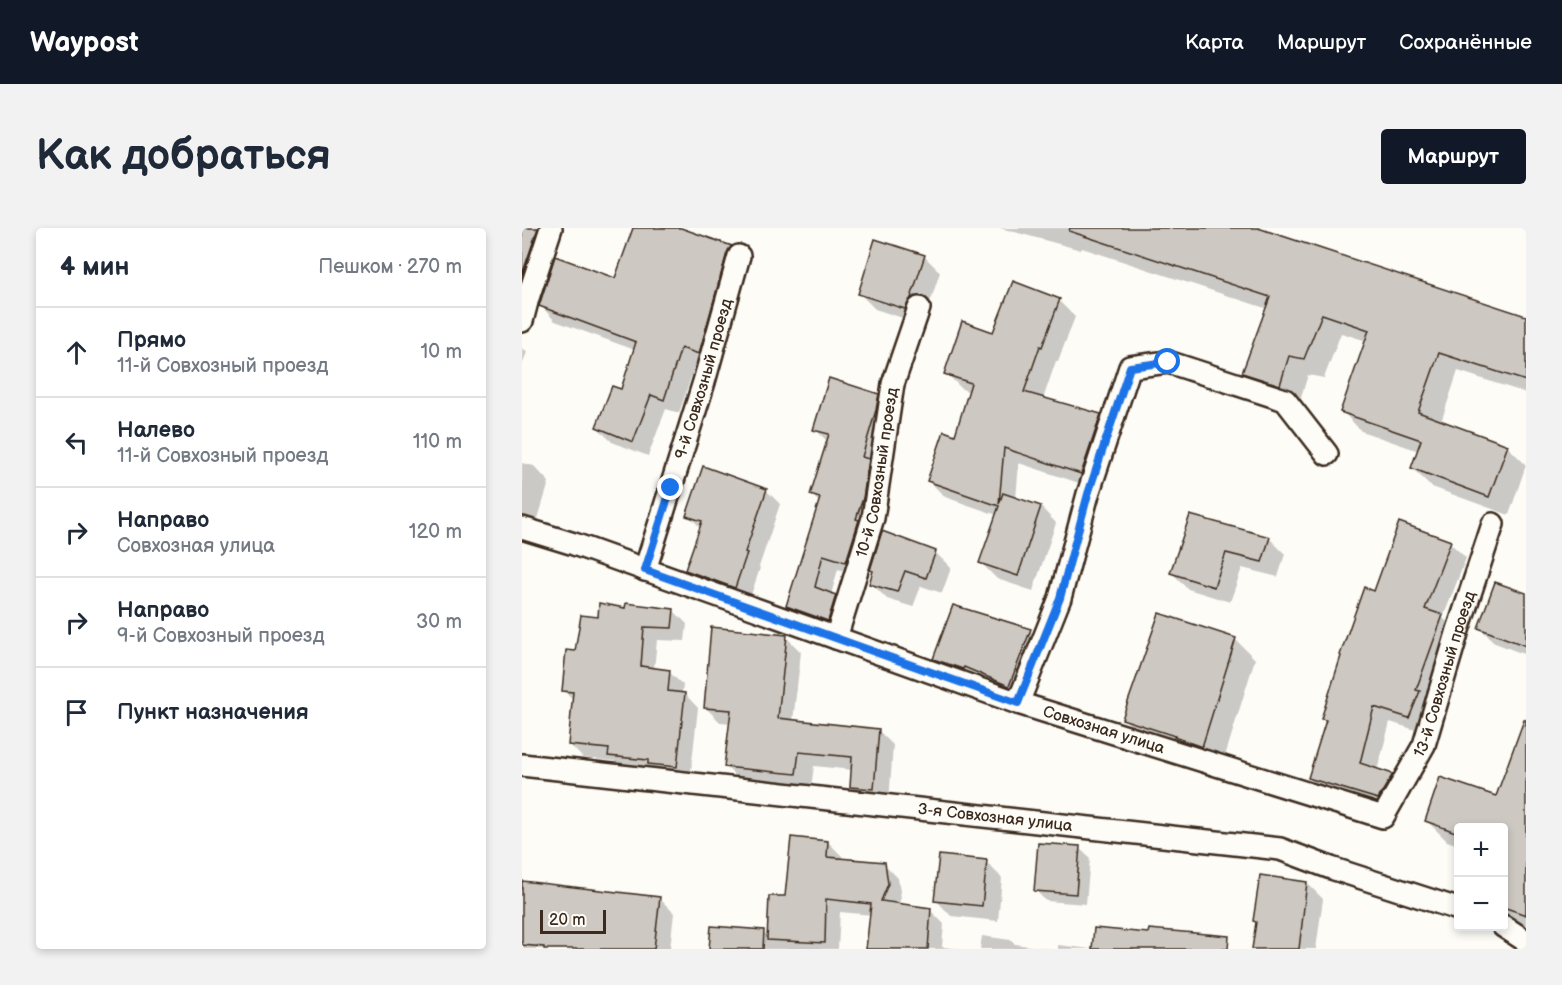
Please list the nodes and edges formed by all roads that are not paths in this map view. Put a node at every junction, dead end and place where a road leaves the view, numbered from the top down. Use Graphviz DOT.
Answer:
graph roads {
  1 [pos="551,228"];
  2 [pos="739,256"];
  3 [pos="919,308"];
  4 [pos="522,321"];
  5 [pos="1327,454"];
  6 [pos="1493,524"];
  7 [pos="522,528"];
  8 [pos="645,570"];
  9 [pos="836,638"];
  10 [pos="1018,703"];
  11 [pos="522,765"];
  12 [pos="1383,817"];
  13 [pos="1454,908"];
  14 [pos="1508,930"];
  15 [pos="1526,941"];
  1 -- 4 [label="street"];
  2 -- 8 [label="street, 9-й Совхозный проезд"];
  3 -- 9 [label="street, 10-й Совхозный проезд"];
  5 -- 10 [label="street"];
  6 -- 12 [label="street, 13-й Совхозный проезд"];
  7 -- 8 [label="street, Совхозная улица"];
  8 -- 9 [label="street, Совхозная улица"];
  9 -- 10 [label="street, Совхозная улица"];
  10 -- 12 [label="street, Совхозная улица"];
  11 -- 13 [label="street, 3-я Совхозная улица"];
  14 -- 15 [label="street"];
}
